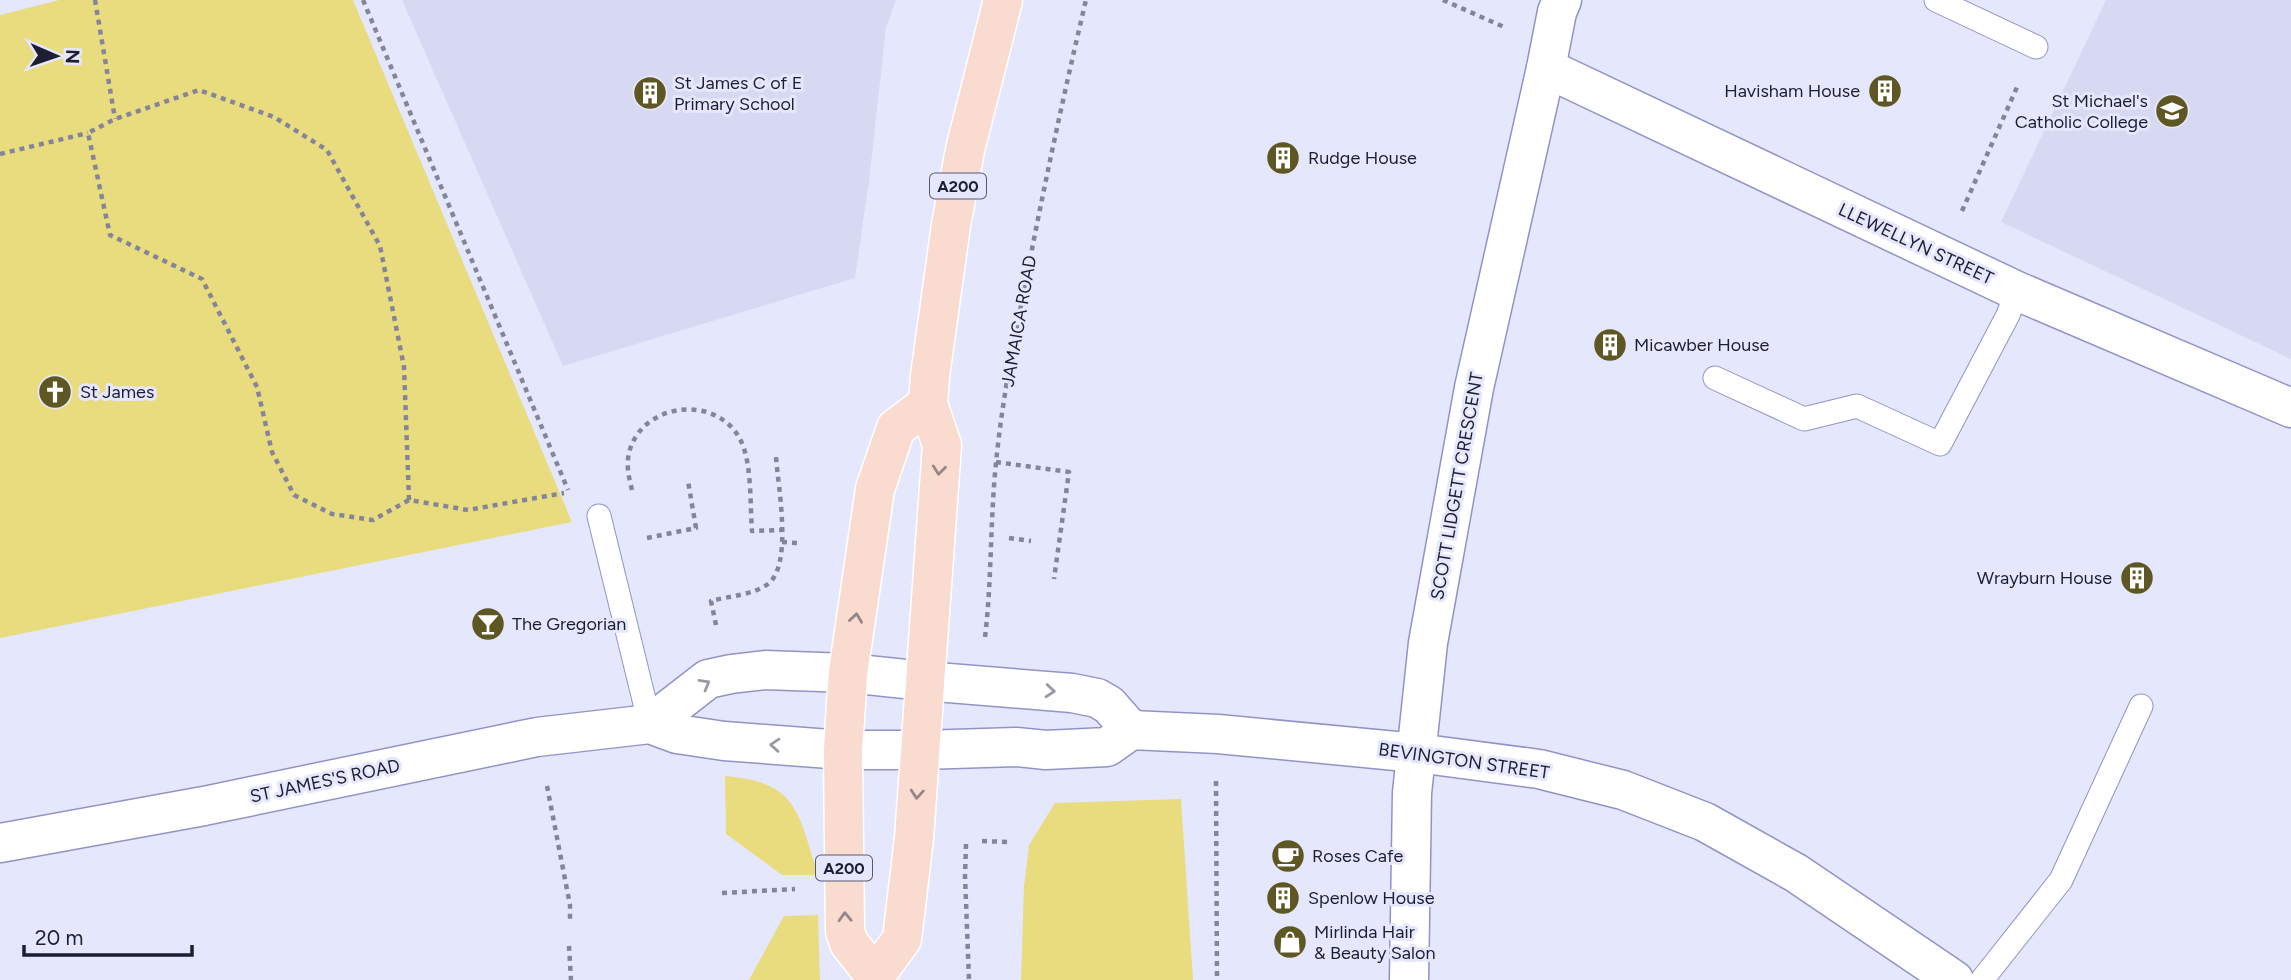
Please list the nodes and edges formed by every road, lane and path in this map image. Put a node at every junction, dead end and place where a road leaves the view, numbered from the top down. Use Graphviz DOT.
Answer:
graph roads {
  1 [pos="95,0"];
  2 [pos="363,0"];
  3 [pos="1003,0"];
  4 [pos="1086,0"];
  5 [pos="1443,0"];
  6 [pos="1562,0"];
  7 [pos="1936,0"];
  8 [pos="2036,47"];
  9 [pos="1548,58"];
  10 [pos="116,119"];
  11 [pos="88,133"];
  12 [pos="0,154"];
  13 [pos="1937,254"];
  14 [pos="2017,291"];
  15 [pos="1715,377"];
  16 [pos="928,404"];
  17 [pos="2291,408"];
  18 [pos="776,457"];
  19 [pos="996,462"];
  20 [pos="688,481"];
  21 [pos="633,495"];
  22 [pos="409,500"];
  23 [pos="600,516"];
  24 [pos="781,530"];
  25 [pos="647,538"];
  26 [pos="1009,538"];
  27 [pos="1031,541"];
  28 [pos="782,542"];
  29 [pos="797,543"];
  30 [pos="1054,579"];
  31 [pos="716,625"];
  32 [pos="984,647"];
  33 [pos="848,673"];
  34 [pos="924,681"];
  35 [pos="2141,705"];
  36 [pos="650,724"];
  37 [pos="1131,730"];
  38 [pos="1218,734"];
  39 [pos="537,737"];
  40 [pos="843,750"];
  41 [pos="921,750"];
  42 [pos="1417,753"];
  43 [pos="966,840"];
  44 [pos="982,841"];
  45 [pos="1008,842"];
  46 [pos="0,843"];
  47 [pos="808,888"];
  48 [pos="722,892"];
  49 [pos="570,919"];
  50 [pos="569,946"];
  51 [pos="876,978"];
  52 [pos="571,980"];
  53 [pos="969,980"];
  54 [pos="1217,980"];
  55 [pos="1409,980"];
  56 [pos="1954,980"];
  57 [pos="1982,980"];
  1 -- 10 [label="path"];
  2 -- 22 [label="path"];
  3 -- 16 [label="main road, A200"];
  4 -- 19 [label="path, JAMAICA ROAD"];
  5 -- 9 [label="path"];
  6 -- 9 [label="street, SCOTT LIDGETT CRESCENT"];
  7 -- 8 [label="lane"];
  8 -- 13 [label="path"];
  9 -- 13 [label="street, LLEWELLYN STREET"];
  9 -- 42 [label="street, SCOTT LIDGETT CRESCENT"];
  10 -- 11 [label="path"];
  10 -- 22 [label="path"];
  11 -- 12 [label="path"];
  11 -- 22 [label="path"];
  13 -- 14 [label="street, LLEWELLYN STREET"];
  14 -- 15 [label="lane"];
  14 -- 17 [label="street, LLEWELLYN STREET"];
  33 -- 16 [label="main road, A200, one-way"];
  16 -- 34 [label="main road, A200, one-way"];
  18 -- 24 [label="path"];
  19 -- 30 [label="path"];
  19 -- 32 [label="path, JAMAICA ROAD"];
  20 -- 25 [label="path"];
  21 -- 24 [label="path"];
  23 -- 36 [label="lane"];
  24 -- 28 [label="path"];
  26 -- 27 [label="path"];
  28 -- 29 [label="path"];
  28 -- 31 [label="path"];
  33 -- 34 [label="street"];
  36 -- 33 [label="street, one-way"];
  33 -- 40 [label="main road, A200"];
  34 -- 37 [label="street, one-way"];
  34 -- 41 [label="main road, A200"];
  35 -- 57 [label="lane"];
  36 -- 39 [label="street, ST JAMES'S ROAD"];
  40 -- 36 [label="street, ST JAMES'S ROAD, one-way"];
  37 -- 38 [label="street, BEVINGTON STREET"];
  37 -- 41 [label="street"];
  38 -- 42 [label="street, BEVINGTON STREET"];
  38 -- 54 [label="path"];
  39 -- 46 [label="street, ST JAMES'S ROAD"];
  39 -- 49 [label="path"];
  40 -- 41 [label="street, ST JAMES'S ROAD"];
  51 -- 40 [label="main road, A200, one-way"];
  41 -- 51 [label="main road, A200, one-way"];
  42 -- 55 [label="street, SCOTT LIDGETT CRESCENT"];
  42 -- 56 [label="street, BEVINGTON STREET"];
  43 -- 53 [label="path"];
  44 -- 45 [label="path"];
  47 -- 48 [label="path"];
  50 -- 52 [label="path"];
}
